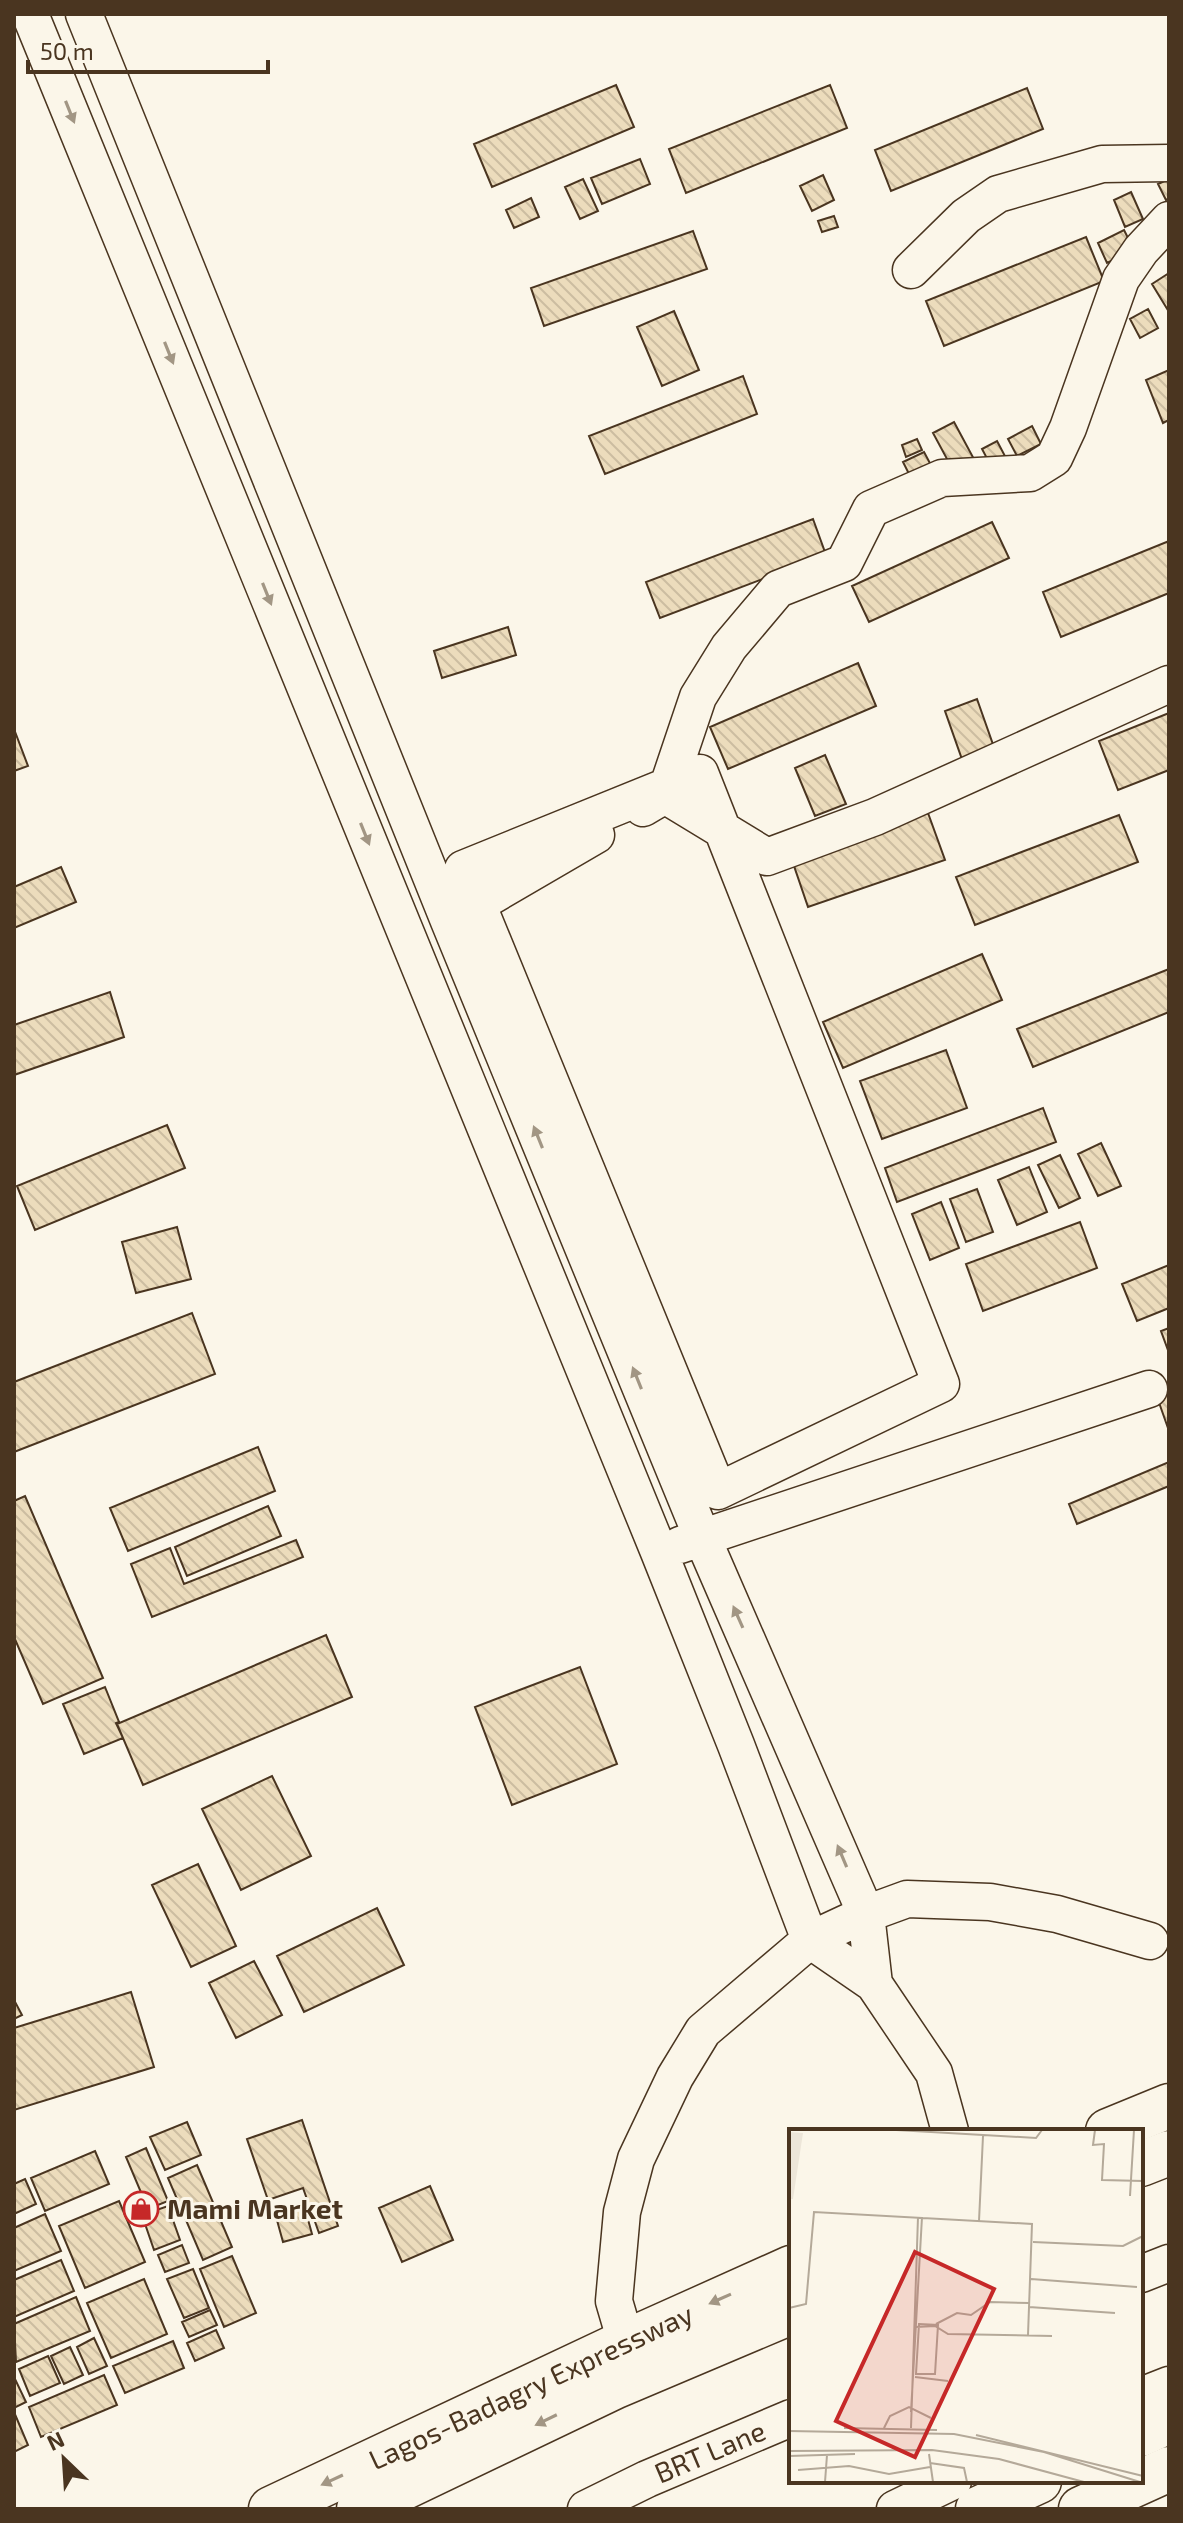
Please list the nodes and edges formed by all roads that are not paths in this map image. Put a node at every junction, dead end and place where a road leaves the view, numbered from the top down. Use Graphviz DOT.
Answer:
graph roads {
  1 [pos="30,14"];
  2 [pos="84,14"];
  3 [pos="1169,163"];
  4 [pos="1169,220"];
  5 [pos="911,270"];
  6 [pos="1169,684"];
  7 [pos="665,795"];
  8 [pos="449,921"];
  9 [pos="407,936"];
  10 [pos="1149,1389"];
  11 [pos="718,1491"];
  12 [pos="702,1537"];
  13 [pos="659,1552"];
  14 [pos="866,1914"];
  15 [pos="810,1940"];
  16 [pos="1150,1941"];
  17 [pos="874,1984"];
  18 [pos="1169,2106"];
  19 [pos="949,2129"];
  20 [pos="1113,2129"];
  21 [pos="1169,2153"];
  22 [pos="1143,2163"];
  23 [pos="1169,2263"];
  24 [pos="789,2269"];
  25 [pos="1143,2273"];
  26 [pos="789,2313"];
  27 [pos="626,2342"];
  28 [pos="1169,2385"];
  29 [pos="1143,2395"];
  30 [pos="789,2419"];
  31 [pos="1169,2421"];
  32 [pos="1143,2433"];
  33 [pos="1169,2469"];
  34 [pos="1143,2481"];
  35 [pos="949,2483"];
  36 [pos="1035,2483"];
  37 [pos="1045,2483"];
  38 [pos="1138,2483"];
  39 [pos="271,2509"];
  40 [pos="359,2509"];
  41 [pos="586,2509"];
  42 [pos="895,2509"];
  43 [pos="978,2509"];
  44 [pos="998,2509"];
  45 [pos="1081,2509"];
  1 -- 9 [label="street, one-way"];
  2 -- 8 [label="street"];
  3 -- 5 [label="street"];
  4 -- 7 [label="street"];
  6 -- 7 [label="street"];
  7 -- 8 [label="street"];
  8 -- 9 [label="street"];
  12 -- 8 [label="street, one-way"];
  9 -- 13 [label="street"];
  10 -- 12 [label="street"];
  11 -- 11 [label="street"];
  12 -- 13 [label="street"];
  14 -- 12 [label="street, one-way"];
  13 -- 15 [label="street"];
  14 -- 15 [label="street"];
  14 -- 16 [label="street"];
  14 -- 17 [label="street"];
  15 -- 17 [label="street"];
  15 -- 27 [label="street"];
  17 -- 19 [label="street"];
  18 -- 20 [label="main road"];
  21 -- 22 [label="main road"];
  23 -- 25 [label="street"];
  24 -- 27 [label="main road, Lagos-Badagry Expressway, one-way"];
  26 -- 40 [label="main road, Lagos-Badagry Expressway, one-way"];
  27 -- 39 [label="main road, Lagos-Badagry Expressway, one-way"];
  28 -- 29 [label="street"];
  30 -- 41 [label="street, BRT Lane"];
  31 -- 32 [label="main road"];
  33 -- 34 [label="main road"];
  35 -- 42 [label="street"];
  36 -- 43 [label="main road"];
  37 -- 44 [label="main road"];
  38 -- 45 [label="main road"];
}
